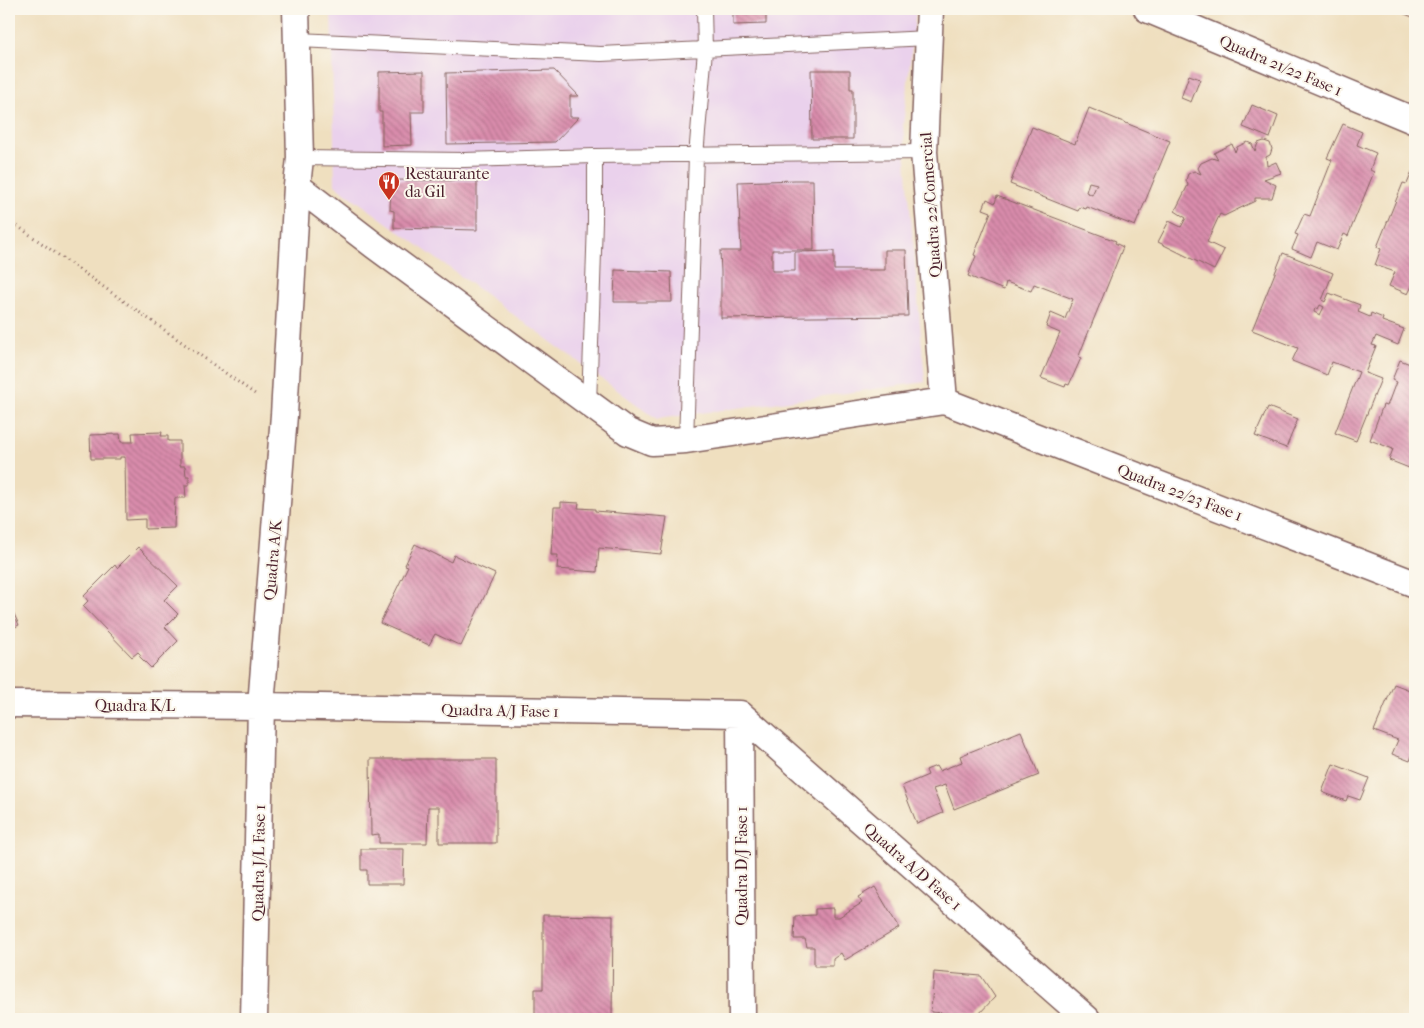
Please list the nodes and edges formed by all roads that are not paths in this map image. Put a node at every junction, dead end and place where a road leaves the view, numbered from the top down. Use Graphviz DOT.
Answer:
graph roads {
  1 [pos="296,9"];
  2 [pos="704,9"];
  3 [pos="930,9"];
  4 [pos="1147,9"];
  5 [pos="928,38"];
  6 [pos="298,40"];
  7 [pos="705,50"];
  8 [pos="1415,121"];
  9 [pos="924,152"];
  10 [pos="595,156"];
  11 [pos="696,156"];
  12 [pos="300,158"];
  13 [pos="297,186"];
  14 [pos="944,401"];
  15 [pos="589,405"];
  16 [pos="686,440"];
  17 [pos="1415,584"];
  18 [pos="9,704"];
  19 [pos="261,706"];
  20 [pos="740,714"];
  21 [pos="254,1019"];
  22 [pos="742,1019"];
  23 [pos="1087,1019"];
  1 -- 6 [label="street, Quadra A/K"];
  2 -- 7 [label="lane"];
  3 -- 5 [label="street, Quadra 22/Comercial"];
  4 -- 8 [label="street, Quadra 21/22 Fase 1"];
  5 -- 7 [label="lane"];
  5 -- 9 [label="street, Quadra 22/Comercial"];
  6 -- 7 [label="lane"];
  6 -- 12 [label="street, Quadra A/K"];
  7 -- 11 [label="lane"];
  9 -- 11 [label="lane"];
  9 -- 14 [label="street, Quadra 22/Comercial"];
  10 -- 11 [label="lane"];
  10 -- 12 [label="lane"];
  10 -- 15 [label="lane"];
  11 -- 16 [label="lane"];
  12 -- 13 [label="street, Quadra A/K"];
  13 -- 15 [label="street"];
  13 -- 19 [label="street, Quadra A/K"];
  14 -- 16 [label="street"];
  14 -- 17 [label="street, Quadra 22/23 Fase 1"];
  15 -- 16 [label="street"];
  18 -- 19 [label="street, Quadra K/L"];
  19 -- 20 [label="street, Quadra A/J Fase 1"];
  19 -- 21 [label="street, Quadra J/L Fase 1"];
  20 -- 22 [label="street, Quadra D/J Fase 1"];
  20 -- 23 [label="street, Quadra A/D Fase 1"];
}
